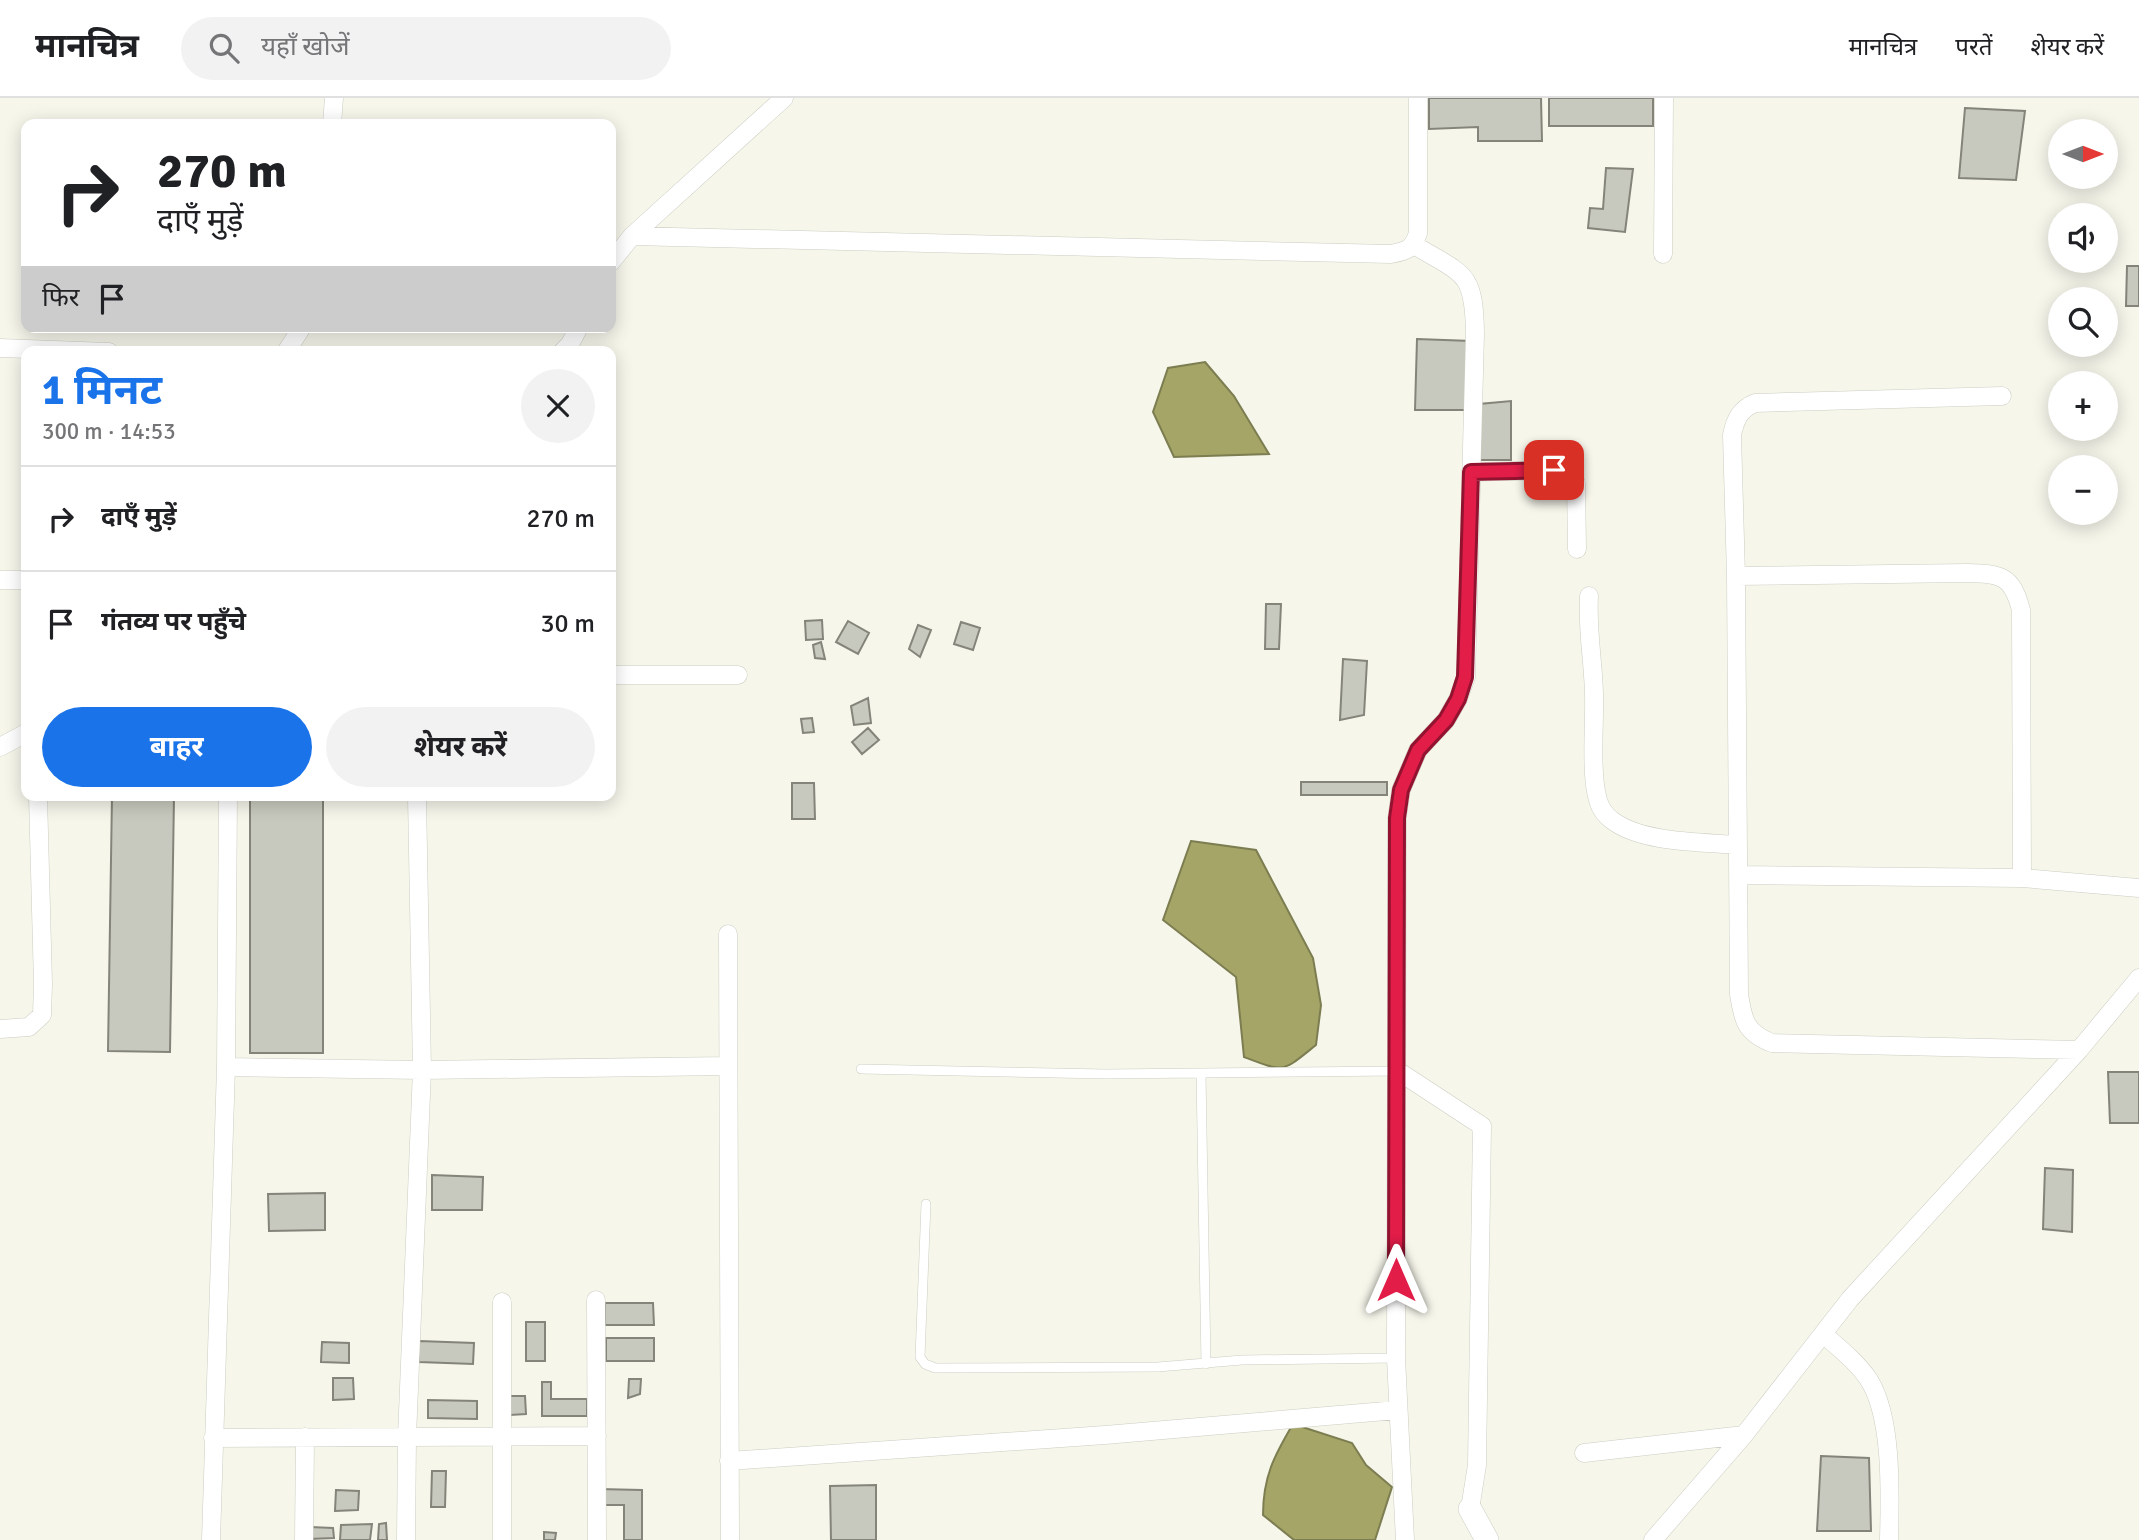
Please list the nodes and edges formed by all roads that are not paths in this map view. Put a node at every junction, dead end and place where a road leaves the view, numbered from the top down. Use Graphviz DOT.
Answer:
graph roads {
  1 [pos="334,98"];
  2 [pos="784,98"];
  3 [pos="1418,98"];
  4 [pos="1664,98"];
  5 [pos="332,119"];
  6 [pos="632,236"];
  7 [pos="1414,245"];
  8 [pos="1663,254"];
  9 [pos="616,256"];
  10 [pos="0,348"];
  11 [pos="21,349"];
  12 [pos="2002,396"];
  13 [pos="1471,472"];
  14 [pos="1577,549"];
  15 [pos="1736,576"];
  16 [pos="0,580"];
  17 [pos="21,580"];
  18 [pos="1589,596"];
  19 [pos="616,675"];
  20 [pos="738,676"];
  21 [pos="21,736"];
  22 [pos="0,747"];
  23 [pos="38,801"];
  24 [pos="228,801"];
  25 [pos="417,801"];
  26 [pos="1738,845"];
  27 [pos="1739,875"];
  28 [pos="2022,878"];
  29 [pos="2139,888"];
  30 [pos="728,934"];
  31 [pos="2139,978"];
  32 [pos="0,1029"];
  33 [pos="2079,1050"];
  34 [pos="728,1066"];
  35 [pos="226,1067"];
  36 [pos="861,1069"];
  37 [pos="422,1070"];
  38 [pos="1398,1070"];
  39 [pos="1201,1073"];
  40 [pos="926,1204"];
  41 [pos="596,1300"];
  42 [pos="502,1302"];
  43 [pos="1823,1334"];
  44 [pos="1396,1358"];
  45 [pos="1206,1364"];
  46 [pos="1397,1410"];
  47 [pos="1744,1435"];
  48 [pos="501,1436"];
  49 [pos="597,1436"];
  50 [pos="305,1437"];
  51 [pos="407,1437"];
  52 [pos="213,1438"];
  53 [pos="1584,1453"];
  54 [pos="729,1461"];
  55 [pos="1470,1509"];
  56 [pos="211,1540"];
  57 [pos="304,1540"];
  58 [pos="406,1540"];
  59 [pos="502,1540"];
  60 [pos="597,1540"];
  61 [pos="730,1540"];
  62 [pos="1405,1540"];
  63 [pos="1466,1540"];
  64 [pos="1487,1540"];
  65 [pos="1653,1540"];
  66 [pos="1889,1540"];
  1 -- 5 [label="street"];
  2 -- 6 [label="street"];
  3 -- 7 [label="street"];
  4 -- 8 [label="street"];
  6 -- 7 [label="street"];
  6 -- 9 [label="street"];
  7 -- 13 [label="street"];
  10 -- 11 [label="street"];
  12 -- 15 [label="street"];
  13 -- 14 [label="street"];
  13 -- 38 [label="street"];
  15 -- 26 [label="street"];
  15 -- 28 [label="street"];
  16 -- 17 [label="street"];
  18 -- 26 [label="street"];
  19 -- 20 [label="street"];
  21 -- 22 [label="street"];
  23 -- 32 [label="street"];
  24 -- 35 [label="street"];
  25 -- 37 [label="street"];
  26 -- 27 [label="street"];
  27 -- 28 [label="street"];
  27 -- 33 [label="street"];
  28 -- 29 [label="street"];
  30 -- 34 [label="street"];
  31 -- 33 [label="street"];
  33 -- 43 [label="street"];
  34 -- 37 [label="street"];
  34 -- 54 [label="street"];
  35 -- 37 [label="street"];
  35 -- 52 [label="street"];
  36 -- 39 [label="lane"];
  37 -- 51 [label="street"];
  38 -- 39 [label="lane"];
  38 -- 44 [label="street"];
  38 -- 55 [label="street"];
  39 -- 45 [label="lane"];
  40 -- 45 [label="lane"];
  41 -- 49 [label="street"];
  42 -- 48 [label="street"];
  43 -- 47 [label="street"];
  43 -- 66 [label="street"];
  44 -- 45 [label="lane"];
  44 -- 46 [label="street"];
  46 -- 54 [label="street"];
  46 -- 62 [label="street"];
  47 -- 53 [label="street"];
  47 -- 65 [label="street"];
  48 -- 49 [label="street"];
  48 -- 51 [label="street"];
  48 -- 59 [label="street"];
  49 -- 60 [label="street"];
  50 -- 51 [label="street"];
  50 -- 52 [label="street"];
  50 -- 57 [label="street"];
  51 -- 58 [label="street"];
  52 -- 56 [label="street"];
  54 -- 61 [label="street"];
  55 -- 63 [label="street"];
  55 -- 64 [label="street"];
}
